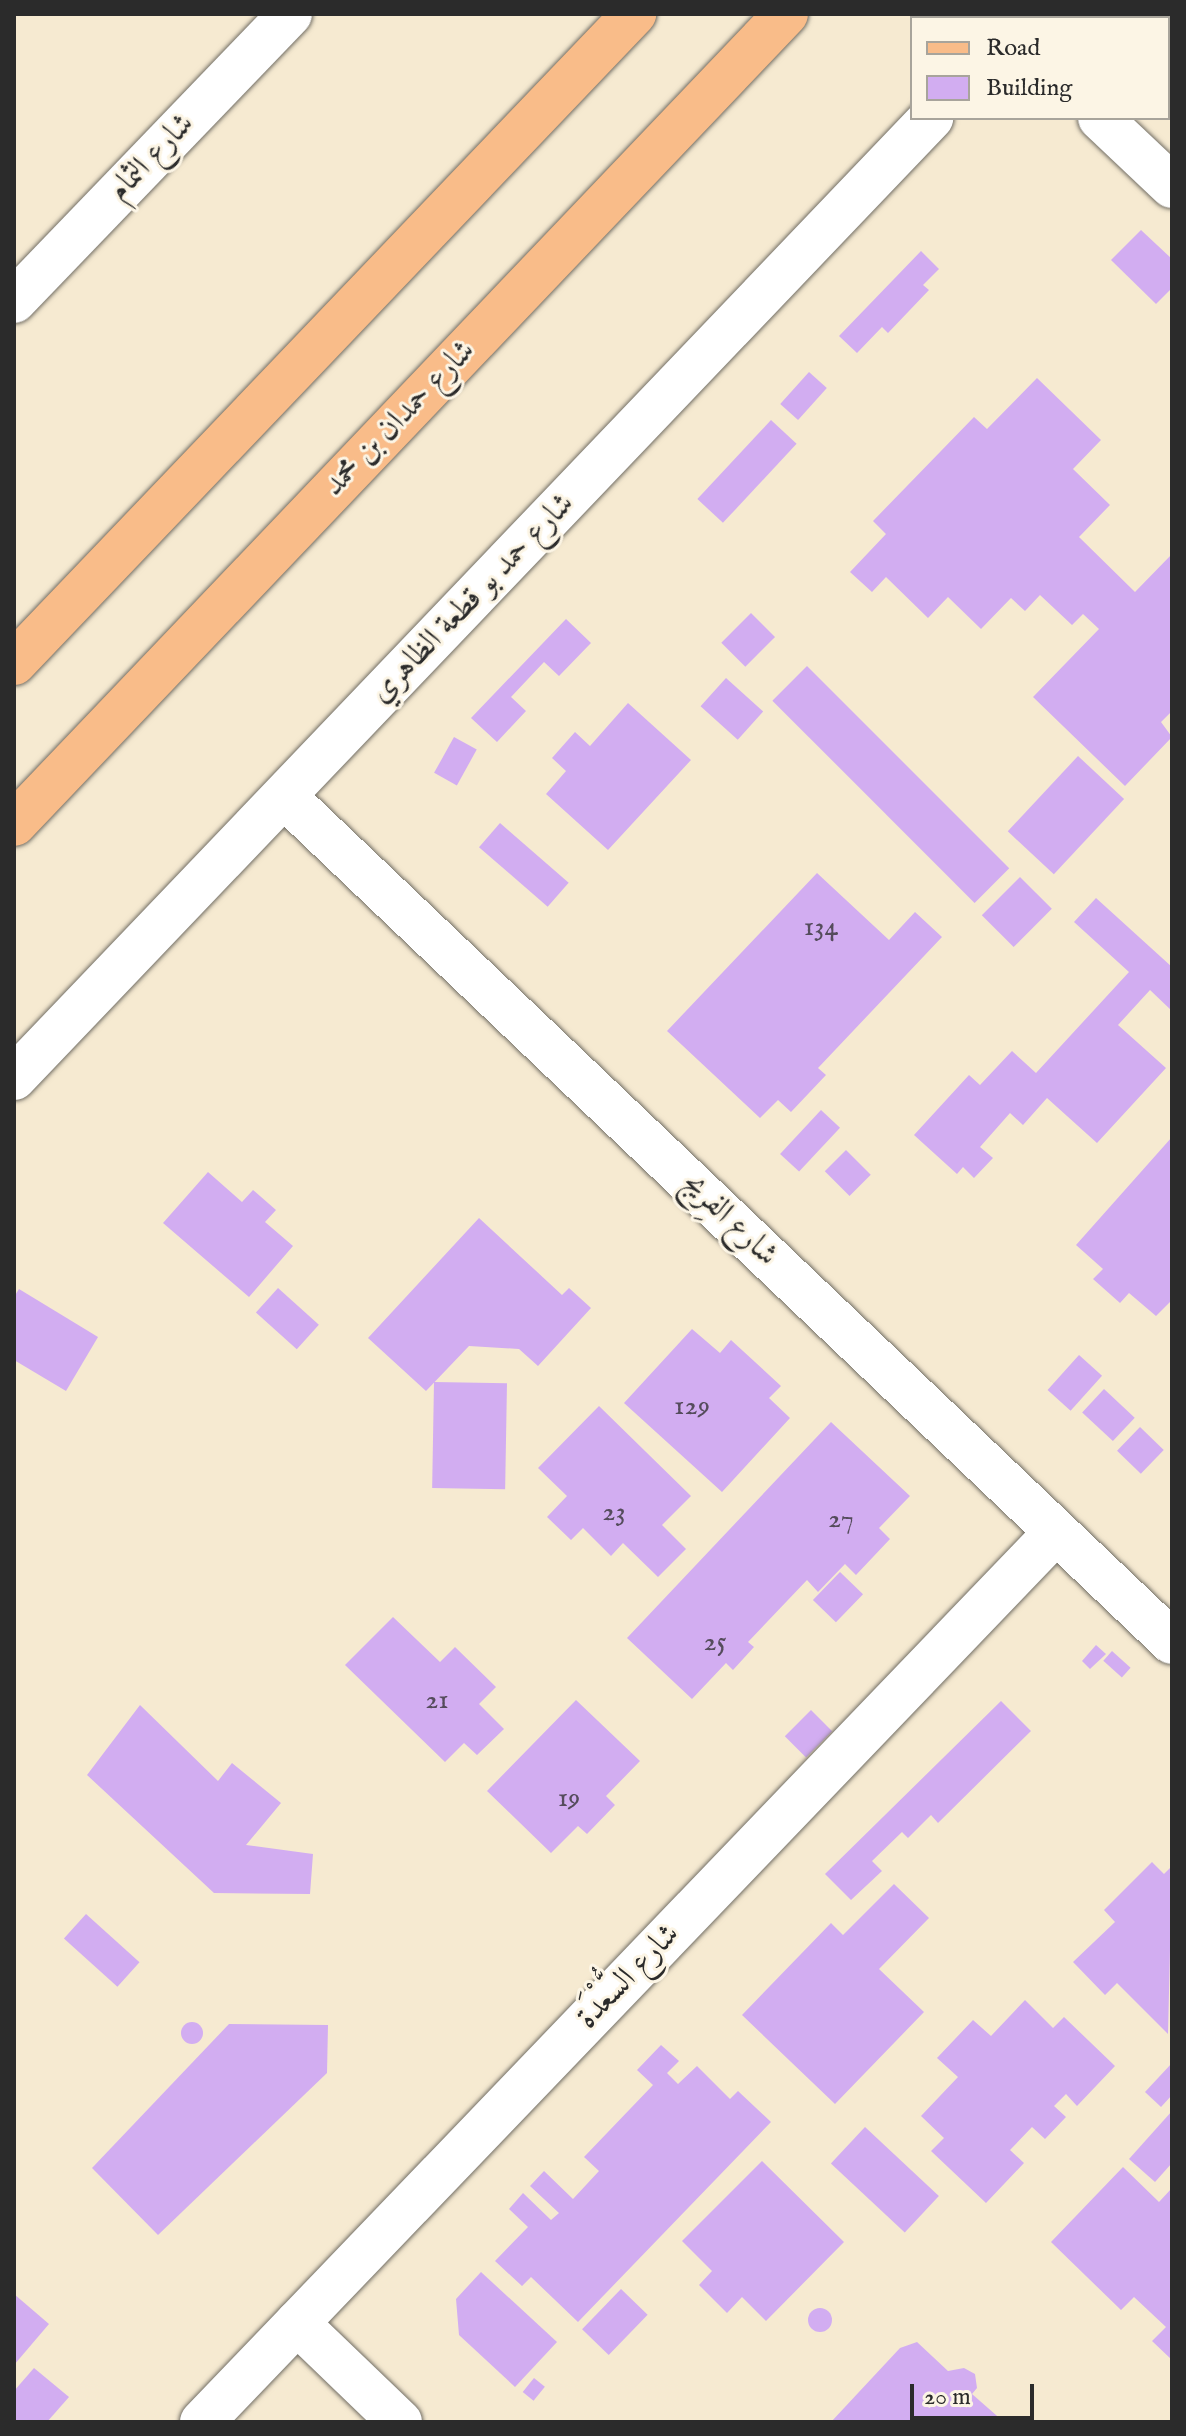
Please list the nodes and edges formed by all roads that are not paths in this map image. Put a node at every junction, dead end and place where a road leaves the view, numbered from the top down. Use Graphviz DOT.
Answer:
graph roads {
  1 [pos="290,14"];
  2 [pos="634,14"];
  3 [pos="786,14"];
  4 [pos="929,120"];
  5 [pos="1102,120"];
  6 [pos="1172,186"];
  7 [pos="14,301"];
  8 [pos="14,663"];
  9 [pos="285,797"];
  10 [pos="14,824"];
  11 [pos="14,1078"];
  12 [pos="1056,1532"];
  13 [pos="1172,1642"];
  14 [pos="297,2323"];
  15 [pos="202,2422"];
  16 [pos="400,2422"];
  1 -- 7 [label="street, شارع الثمام"];
  2 -- 8 [label="main road"];
  3 -- 10 [label="main road, شارع حمدان بن محمد"];
  4 -- 9 [label="street, شارع حمد بو قطعة الظاهري"];
  5 -- 6 [label="street"];
  9 -- 11 [label="street, شارع حمد بو قطعة الظاهري"];
  9 -- 12 [label="street, شارع الفِريج"];
  12 -- 13 [label="street, شارع الفِريج"];
  12 -- 14 [label="street, شارع السُّعْدَة"];
  14 -- 15 [label="street, شارع السُّعْدَة"];
  14 -- 16 [label="street"];
}
